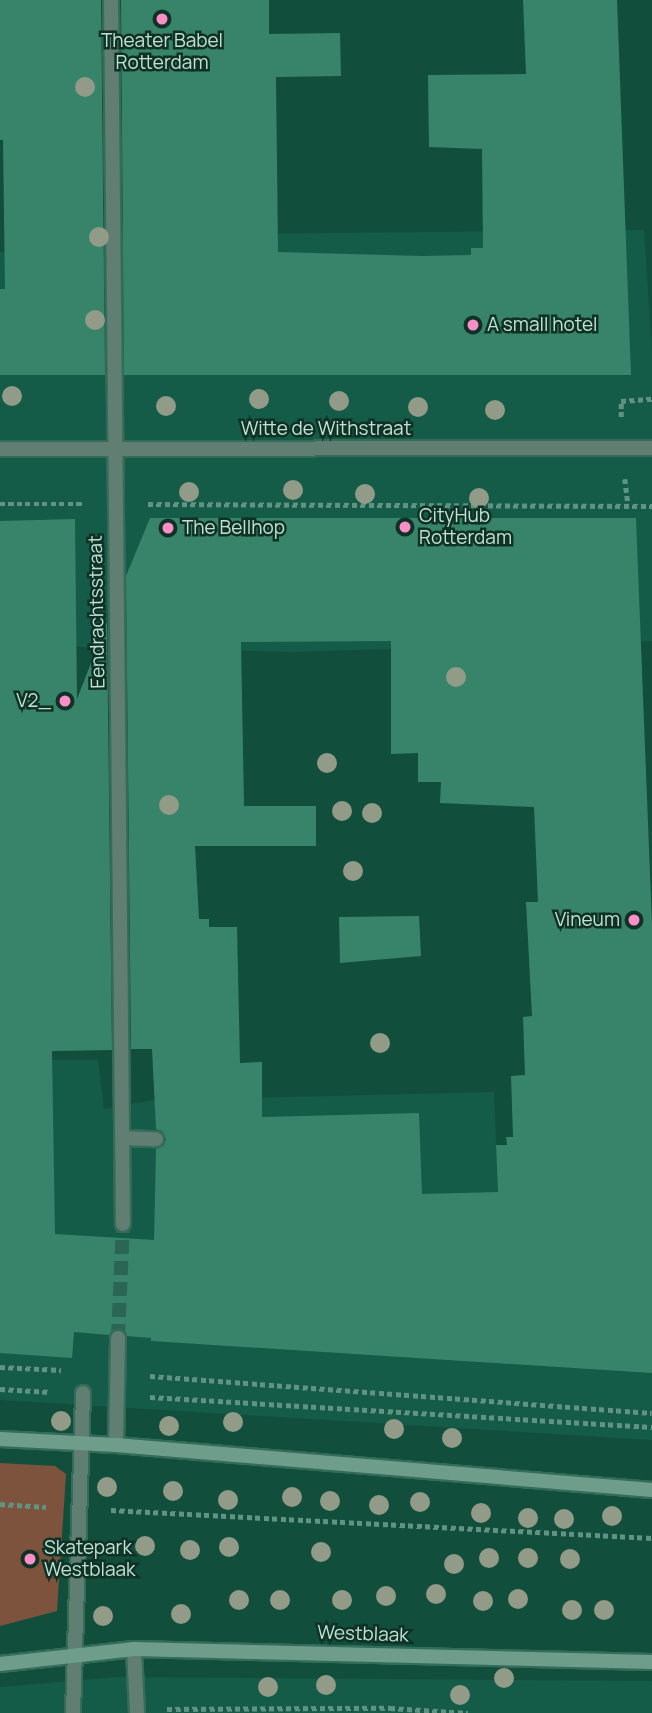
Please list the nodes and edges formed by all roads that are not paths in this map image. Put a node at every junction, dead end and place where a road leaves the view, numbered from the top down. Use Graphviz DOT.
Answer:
graph roads {
  1 [pos="111,0"];
  2 [pos="652,447"];
  3 [pos="114,448"];
  4 [pos="0,449"];
  5 [pos="122,1138"];
  6 [pos="156,1139"];
  7 [pos="123,1224"];
  8 [pos="118,1338"];
  9 [pos="83,1393"];
  10 [pos="0,1439"];
  11 [pos="82,1444"];
  12 [pos="116,1446"];
  13 [pos="652,1490"];
  14 [pos="134,1649"];
  15 [pos="74,1658"];
  16 [pos="652,1661"];
  17 [pos="0,1664"];
  18 [pos="137,1711"];
  19 [pos="73,1713"];
  1 -- 3 [label="street, Eendrachtsstraat"];
  2 -- 3 [label="street, Witte de Withstraat"];
  3 -- 4 [label="street, Witte de Withstraat"];
  3 -- 5 [label="street, Eendrachtsstraat"];
  5 -- 6 [label="street"];
  5 -- 7 [label="street, Eendrachtsstraat"];
  8 -- 12 [label="street"];
  9 -- 11 [label="street"];
  10 -- 11 [label="main road"];
  11 -- 12 [label="main road"];
  11 -- 15 [label="street"];
  12 -- 13 [label="main road"];
  14 -- 15 [label="main road, Westblaak"];
  14 -- 16 [label="main road, Westblaak"];
  14 -- 18 [label="street"];
  15 -- 17 [label="main road, Westblaak"];
  15 -- 19 [label="street"];
}
